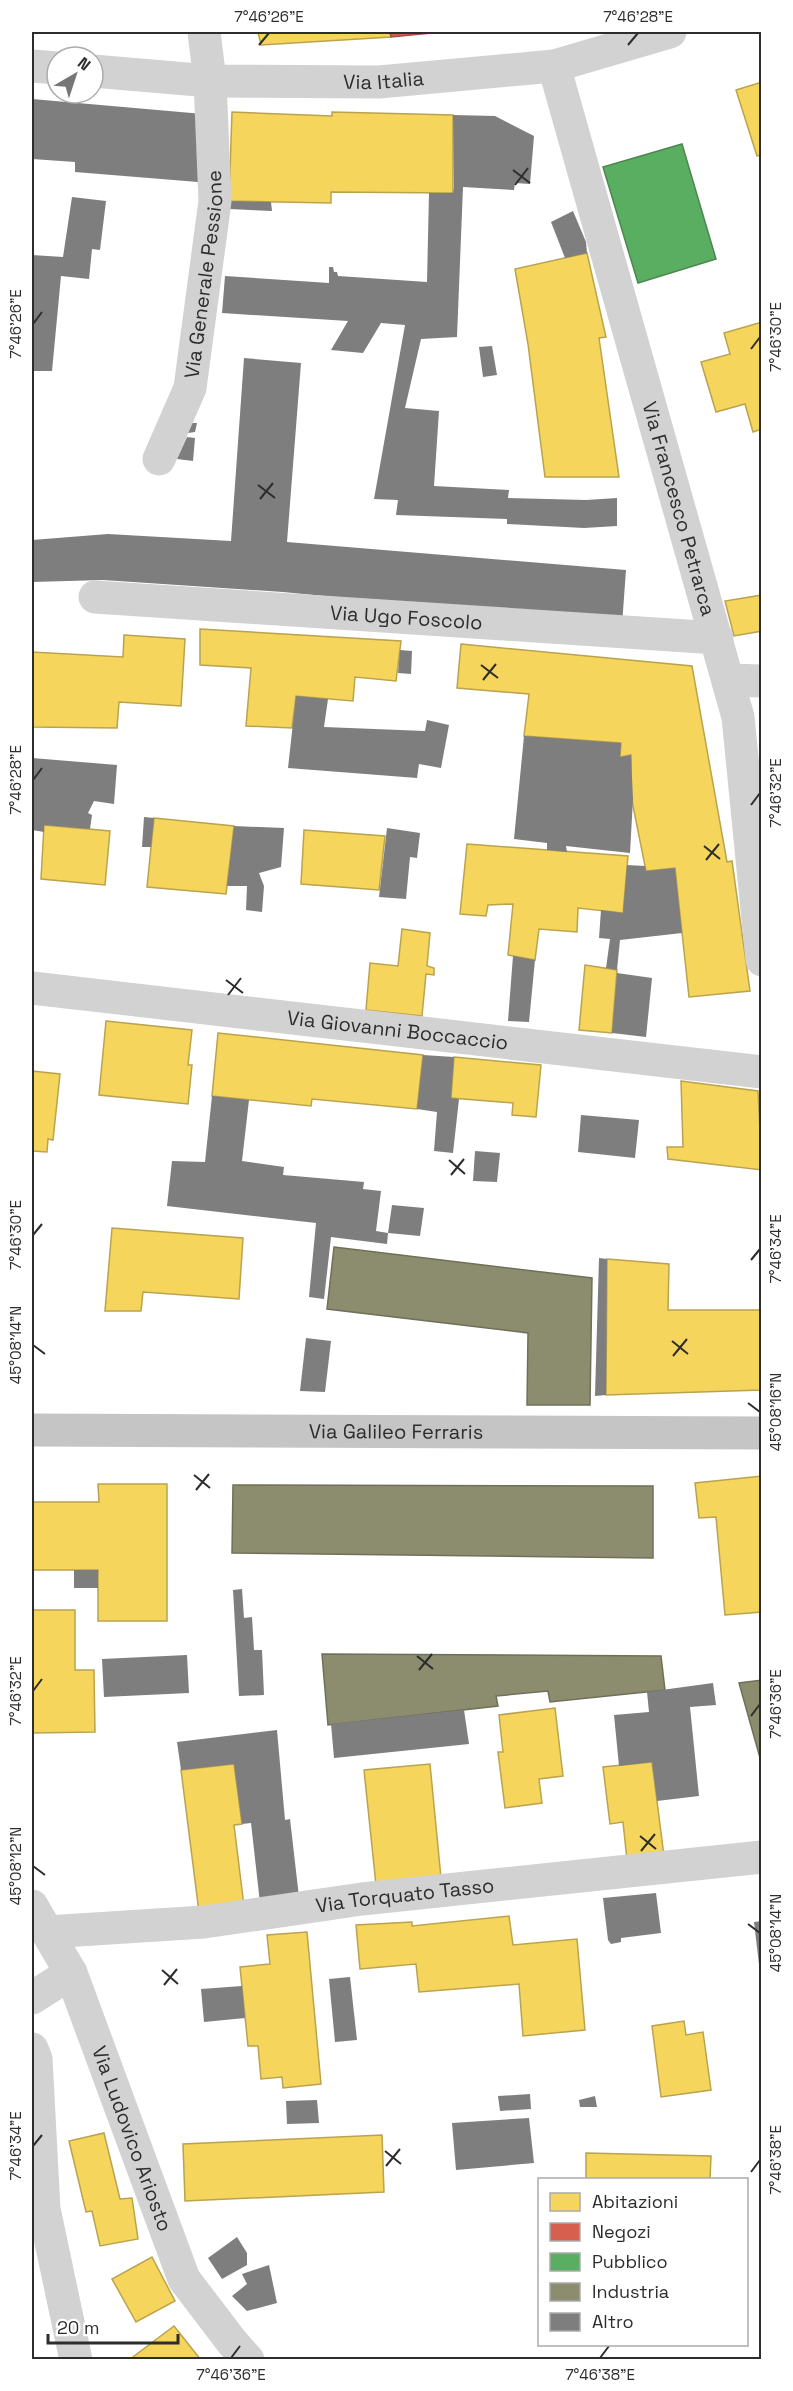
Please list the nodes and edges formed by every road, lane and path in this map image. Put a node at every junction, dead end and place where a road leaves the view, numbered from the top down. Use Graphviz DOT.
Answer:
graph roads {
  1 [pos="204,32"];
  2 [pos="670,32"];
  3 [pos="554,66"];
  4 [pos="105,72"];
  5 [pos="210,81"];
  6 [pos="159,459"];
  7 [pos="95,597"];
  8 [pos="717,639"];
  9 [pos="729,681"];
  10 [pos="762,681"];
  11 [pos="762,960"];
  12 [pos="32,988"];
  13 [pos="762,1071"];
  14 [pos="32,1430"];
  15 [pos="762,1433"];
  16 [pos="762,1857"];
  17 [pos="39,1919"];
  18 [pos="70,1973"];
  19 [pos="32,1998"];
  20 [pos="32,2049"];
  21 [pos="76,2360"];
  22 [pos="248,2360"];
  1 -- 5 [label="street, Via Generale Pessione"];
  2 -- 3 [label="street, Via Italia"];
  3 -- 5 [label="street, Via Italia"];
  3 -- 8 [label="street, Via Francesco Petrarca"];
  4 -- 5 [label="street, Via Italia"];
  5 -- 6 [label="street, Via Generale Pessione"];
  7 -- 8 [label="street, Via Ugo Foscolo"];
  8 -- 9 [label="street, Via Francesco Petrarca"];
  9 -- 10 [label="street"];
  9 -- 11 [label="street, Via Francesco Petrarca"];
  12 -- 13 [label="street, Via Giovanni Boccaccio"];
  14 -- 15 [label="main road, Via Galileo Ferraris"];
  16 -- 17 [label="street, Via Torquato Tasso"];
  17 -- 18 [label="street, Via Ludovico Ariosto"];
  18 -- 19 [label="street"];
  18 -- 22 [label="street, Via Ludovico Ariosto"];
  20 -- 21 [label="street"];
}
